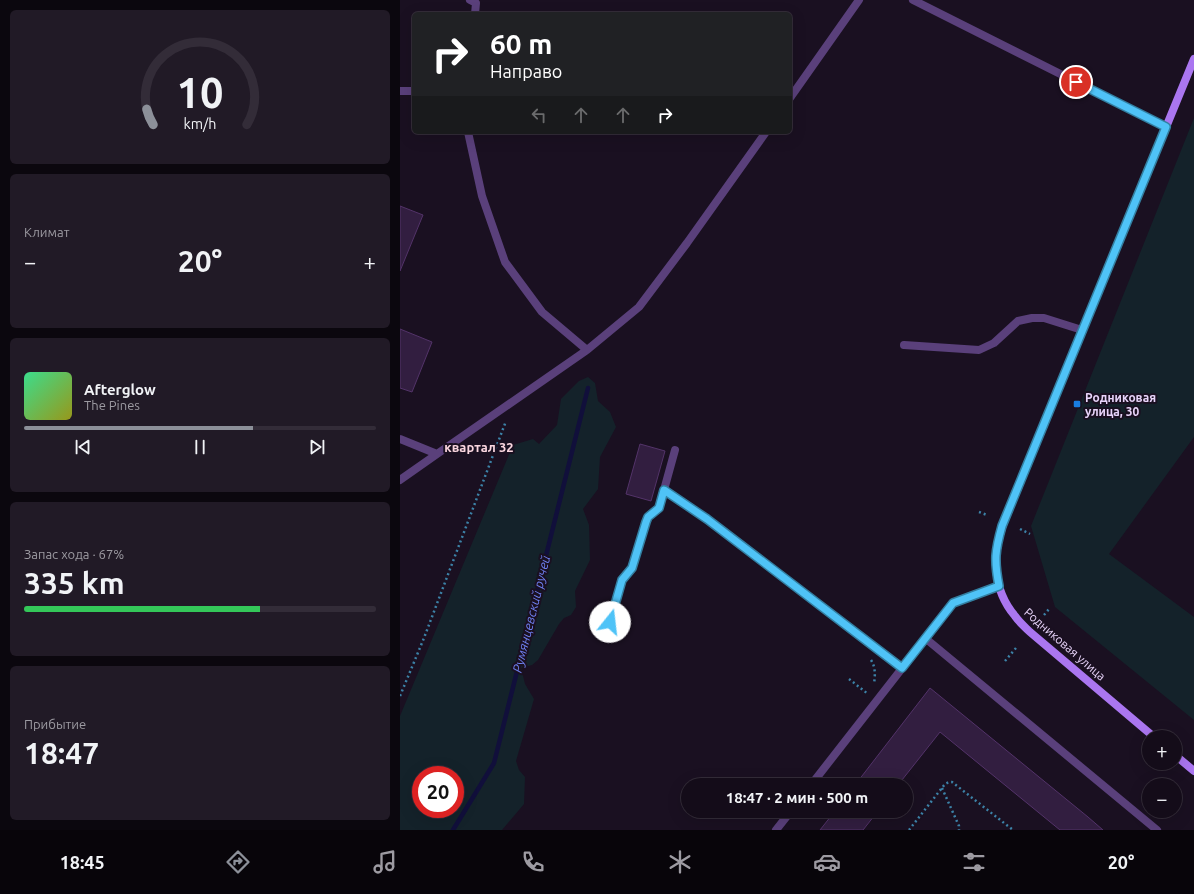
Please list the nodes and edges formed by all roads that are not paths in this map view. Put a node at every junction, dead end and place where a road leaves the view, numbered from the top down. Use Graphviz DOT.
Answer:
graph roads {
  1 [pos="470,0"];
  2 [pos="859,0"];
  3 [pos="913,0"];
  4 [pos="474,12"];
  5 [pos="1194,59"];
  6 [pos="400,91"];
  7 [pos="412,91"];
  8 [pos="792,95"];
  9 [pos="1166,127"];
  10 [pos="468,134"];
  11 [pos="765,134"];
  12 [pos="1082,330"];
  13 [pos="904,345"];
  14 [pos="587,350"];
  15 [pos="400,439"];
  16 [pos="676,450"];
  17 [pos="437,454"];
  18 [pos="400,480"];
  19 [pos="664,490"];
  20 [pos="999,586"];
  21 [pos="610,622"];
  22 [pos="925,638"];
  23 [pos="902,668"];
  24 [pos="1146,730"];
  25 [pos="1182,761"];
  26 [pos="1194,771"];
  27 [pos="816,778"];
  28 [pos="785,818"];
  29 [pos="776,830"];
  30 [pos="1157,830"];
  1 -- 4 [label="lane"];
  2 -- 8 [label="lane"];
  3 -- 9 [label="lane"];
  5 -- 9 [label="main road, Родниковая улица"];
  6 -- 7 [label="lane"];
  9 -- 12 [label="main road, Родниковая улица"];
  10 -- 14 [label="lane"];
  11 -- 14 [label="lane"];
  12 -- 13 [label="lane"];
  12 -- 20 [label="main road, Родниковая улица"];
  14 -- 17 [label="lane"];
  15 -- 17 [label="lane"];
  16 -- 19 [label="lane"];
  17 -- 18 [label="lane"];
  19 -- 21 [label="lane"];
  19 -- 23 [label="lane"];
  20 -- 22 [label="lane"];
  20 -- 24 [label="main road, Родниковая улица"];
  22 -- 23 [label="lane"];
  22 -- 30 [label="lane"];
  23 -- 27 [label="lane"];
  25 -- 26 [label="main road"];
  28 -- 29 [label="lane"];
}
